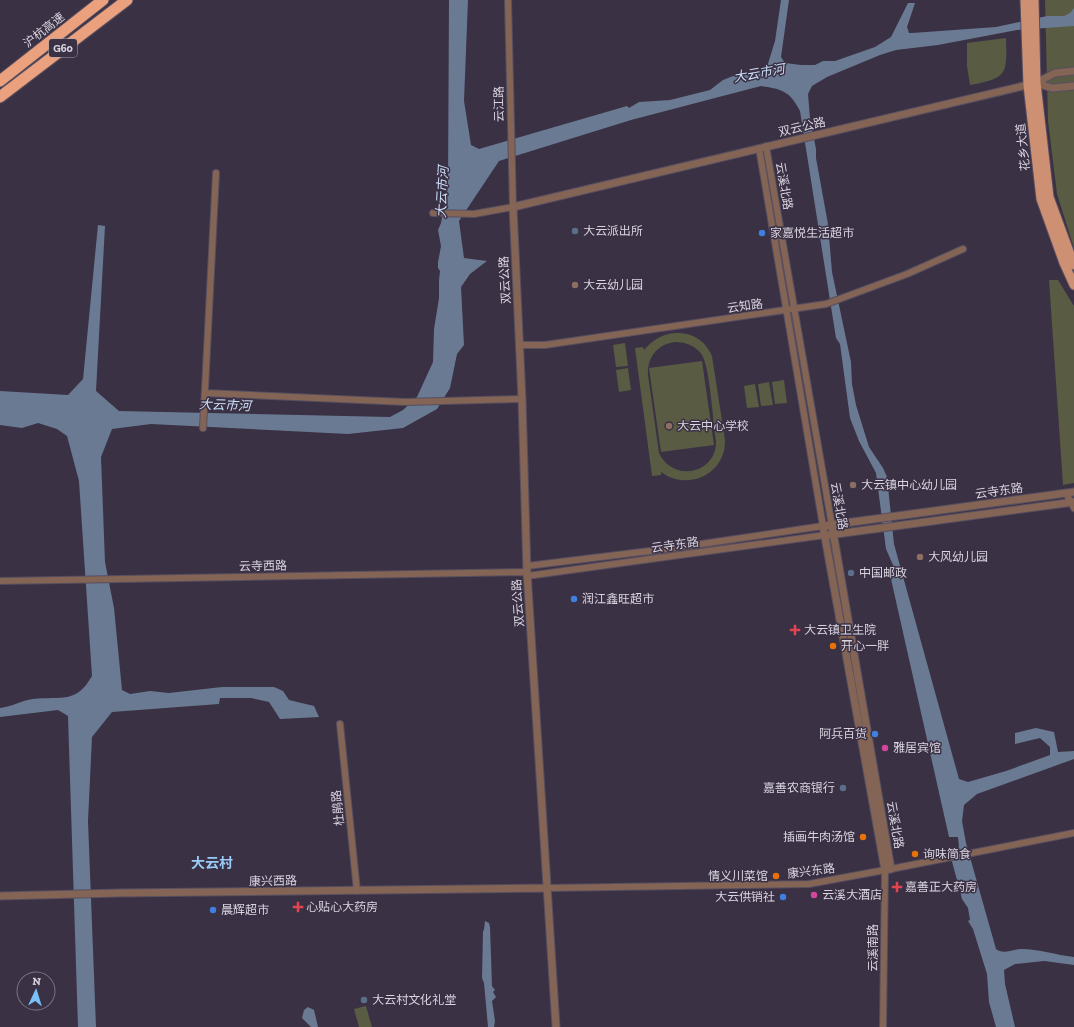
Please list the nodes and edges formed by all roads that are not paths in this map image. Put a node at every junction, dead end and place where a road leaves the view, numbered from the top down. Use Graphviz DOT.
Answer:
graph roads {
  1 [pos="103,0"];
  2 [pos="127,0"];
  3 [pos="508,0"];
  4 [pos="1025,0"];
  5 [pos="1031,6"];
  6 [pos="1074,70"];
  7 [pos="0,81"];
  8 [pos="1032,84"];
  9 [pos="1074,86"];
  10 [pos="0,97"];
  11 [pos="762,147"];
  12 [pos="216,173"];
  13 [pos="512,207"];
  14 [pos="433,213"];
  15 [pos="964,249"];
  16 [pos="1074,265"];
  17 [pos="1074,285"];
  18 [pos="794,309"];
  19 [pos="787,311"];
  20 [pos="520,345"];
  21 [pos="205,393"];
  22 [pos="522,399"];
  23 [pos="202,428"];
  24 [pos="1074,492"];
  25 [pos="1066,493"];
  26 [pos="1073,504"];
  27 [pos="823,526"];
  28 [pos="832,526"];
  29 [pos="833,534"];
  30 [pos="825,535"];
  31 [pos="527,571"];
  32 [pos="0,581"];
  33 [pos="340,724"];
  34 [pos="1074,833"];
  35 [pos="888,869"];
  36 [pos="547,888"];
  37 [pos="357,891"];
  38 [pos="0,896"];
  39 [pos="556,1027"];
  40 [pos="883,1027"];
  1 -- 7 [label="highway, 沪杭高速 / G60"];
  2 -- 10 [label="highway, G60"];
  3 -- 13 [label="street, 云江路"];
  4 -- 5 [label="main road, 花乡大道"];
  5 -- 8 [label="main road, 花乡大道"];
  5 -- 8 [label="main road, 花乡大道"];
  6 -- 8 [label="street, 双云公路"];
  8 -- 9 [label="street, 双云公路"];
  8 -- 11 [label="street, 双云公路"];
  8 -- 16 [label="main road, 花乡大道"];
  8 -- 17 [label="main road, 花乡大道"];
  11 -- 13 [label="street, 双云公路"];
  11 -- 18 [label="street, 云溪北路"];
  11 -- 19 [label="street, 云溪北路"];
  12 -- 21 [label="street"];
  13 -- 14 [label="street"];
  13 -- 20 [label="street, 双云公路"];
  15 -- 18 [label="street, 云知路"];
  18 -- 19 [label="street, 云知路"];
  18 -- 28 [label="street, 云溪北路"];
  19 -- 20 [label="street, 云知路"];
  19 -- 27 [label="street, 云溪北路"];
  20 -- 22 [label="street, 双云公路"];
  21 -- 22 [label="street"];
  21 -- 23 [label="street"];
  22 -- 31 [label="street, 双云公路"];
  24 -- 25 [label="street, 云寺东路"];
  25 -- 26 [label="street"];
  25 -- 28 [label="street, 云寺东路"];
  26 -- 29 [label="street, 云寺东路"];
  27 -- 28 [label="street, 云寺东路"];
  27 -- 30 [label="street, 云溪北路"];
  27 -- 31 [label="street, 云寺东路"];
  28 -- 29 [label="street, 云溪北路"];
  29 -- 30 [label="street, 云寺东路"];
  29 -- 35 [label="street, 云溪北路"];
  30 -- 31 [label="street, 云寺东路"];
  30 -- 35 [label="street, 云溪北路"];
  31 -- 32 [label="street, 云寺西路"];
  31 -- 36 [label="street, 双云公路"];
  33 -- 37 [label="street, 杜鹃路"];
  34 -- 35 [label="street, 康兴东路"];
  35 -- 36 [label="street, 康兴东路"];
  35 -- 40 [label="street, 云溪南路"];
  36 -- 37 [label="street, 康兴西路"];
  36 -- 39 [label="street, 双云公路"];
  37 -- 38 [label="street, 康兴西路"];
}
